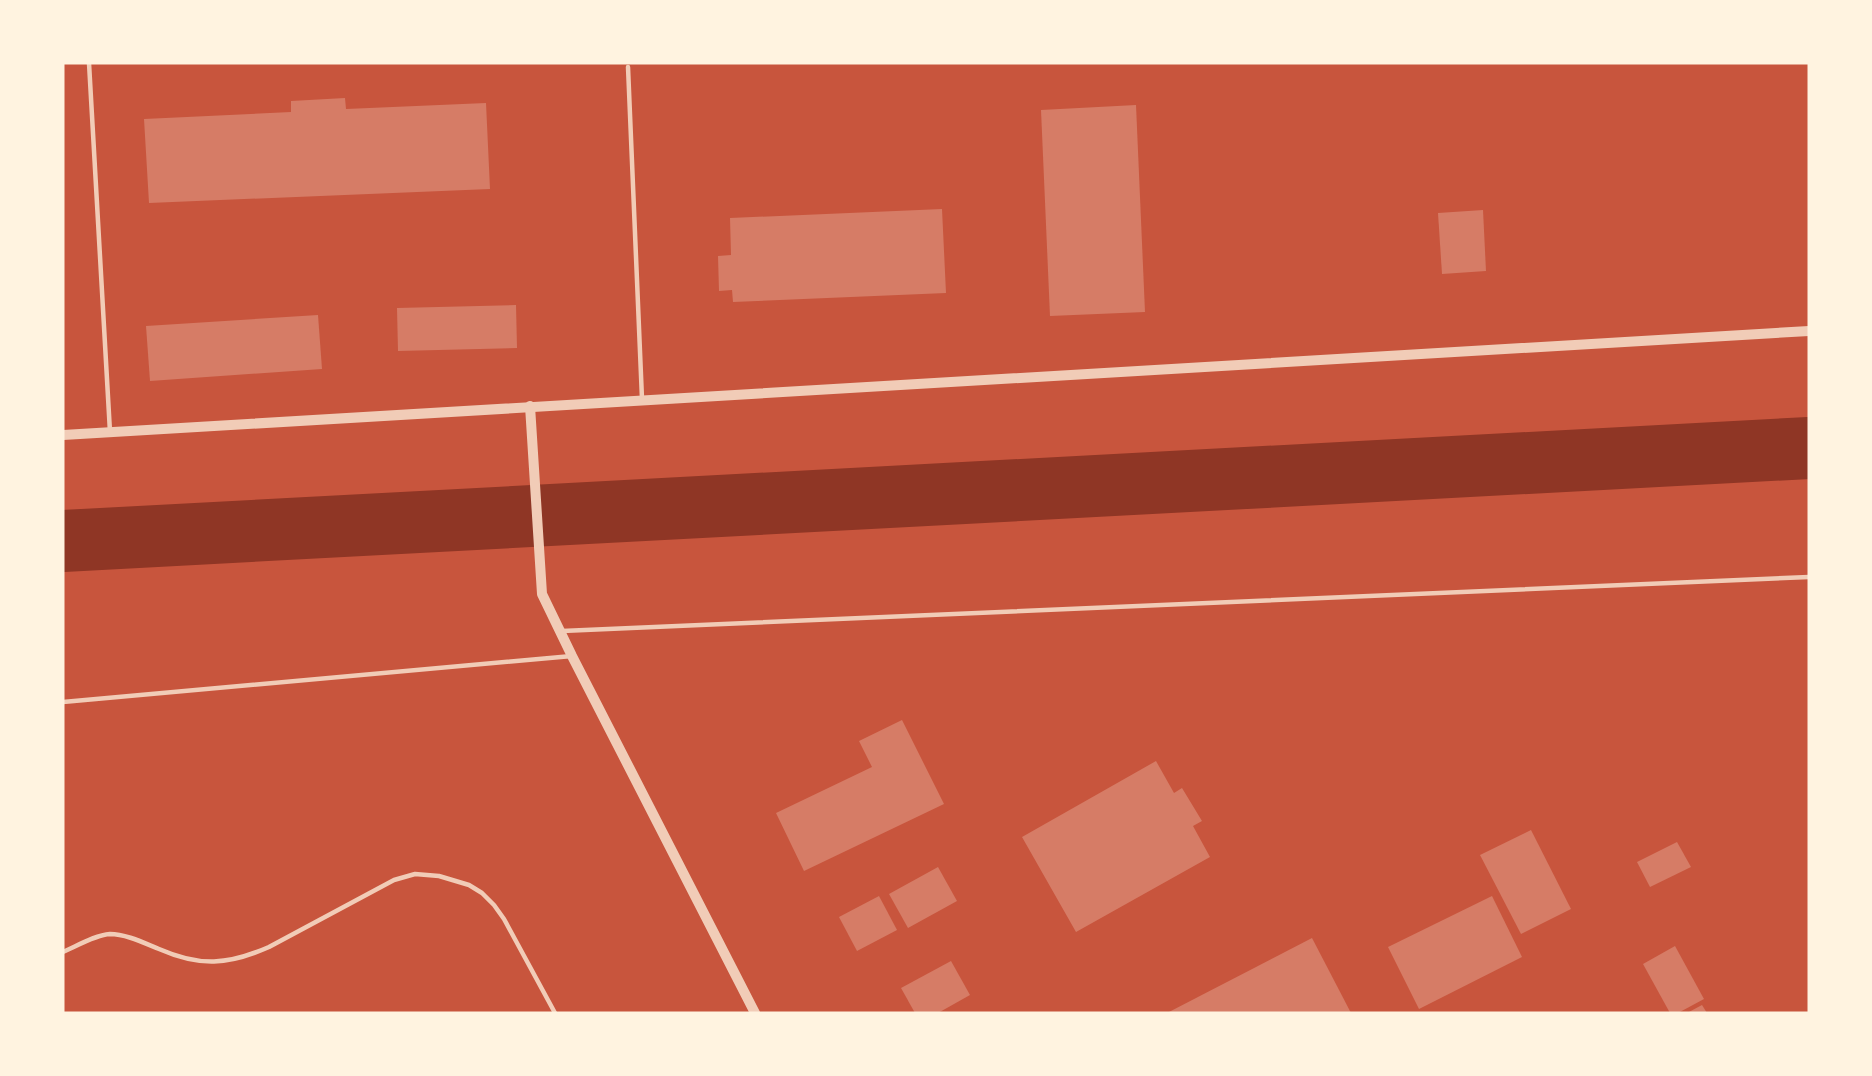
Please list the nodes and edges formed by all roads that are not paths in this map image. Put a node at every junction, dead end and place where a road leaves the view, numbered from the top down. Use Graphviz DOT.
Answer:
graph roads {
  1 [pos="89,63"];
  2 [pos="628,67"];
  3 [pos="1809,331"];
  4 [pos="642,399"];
  5 [pos="530,406"];
  6 [pos="110,432"];
  7 [pos="63,435"];
  8 [pos="1809,576"];
  9 [pos="559,631"];
  10 [pos="572,657"];
  11 [pos="63,702"];
  12 [pos="63,952"];
  13 [pos="555,1013"];
  14 [pos="755,1013"];
  1 -- 6 [label="lane"];
  2 -- 4 [label="lane"];
  3 -- 4 [label="street"];
  4 -- 5 [label="street"];
  5 -- 6 [label="street"];
  5 -- 9 [label="street"];
  6 -- 7 [label="street"];
  8 -- 9 [label="lane"];
  9 -- 10 [label="street"];
  10 -- 11 [label="lane"];
  10 -- 14 [label="street"];
  12 -- 13 [label="lane"];
}
